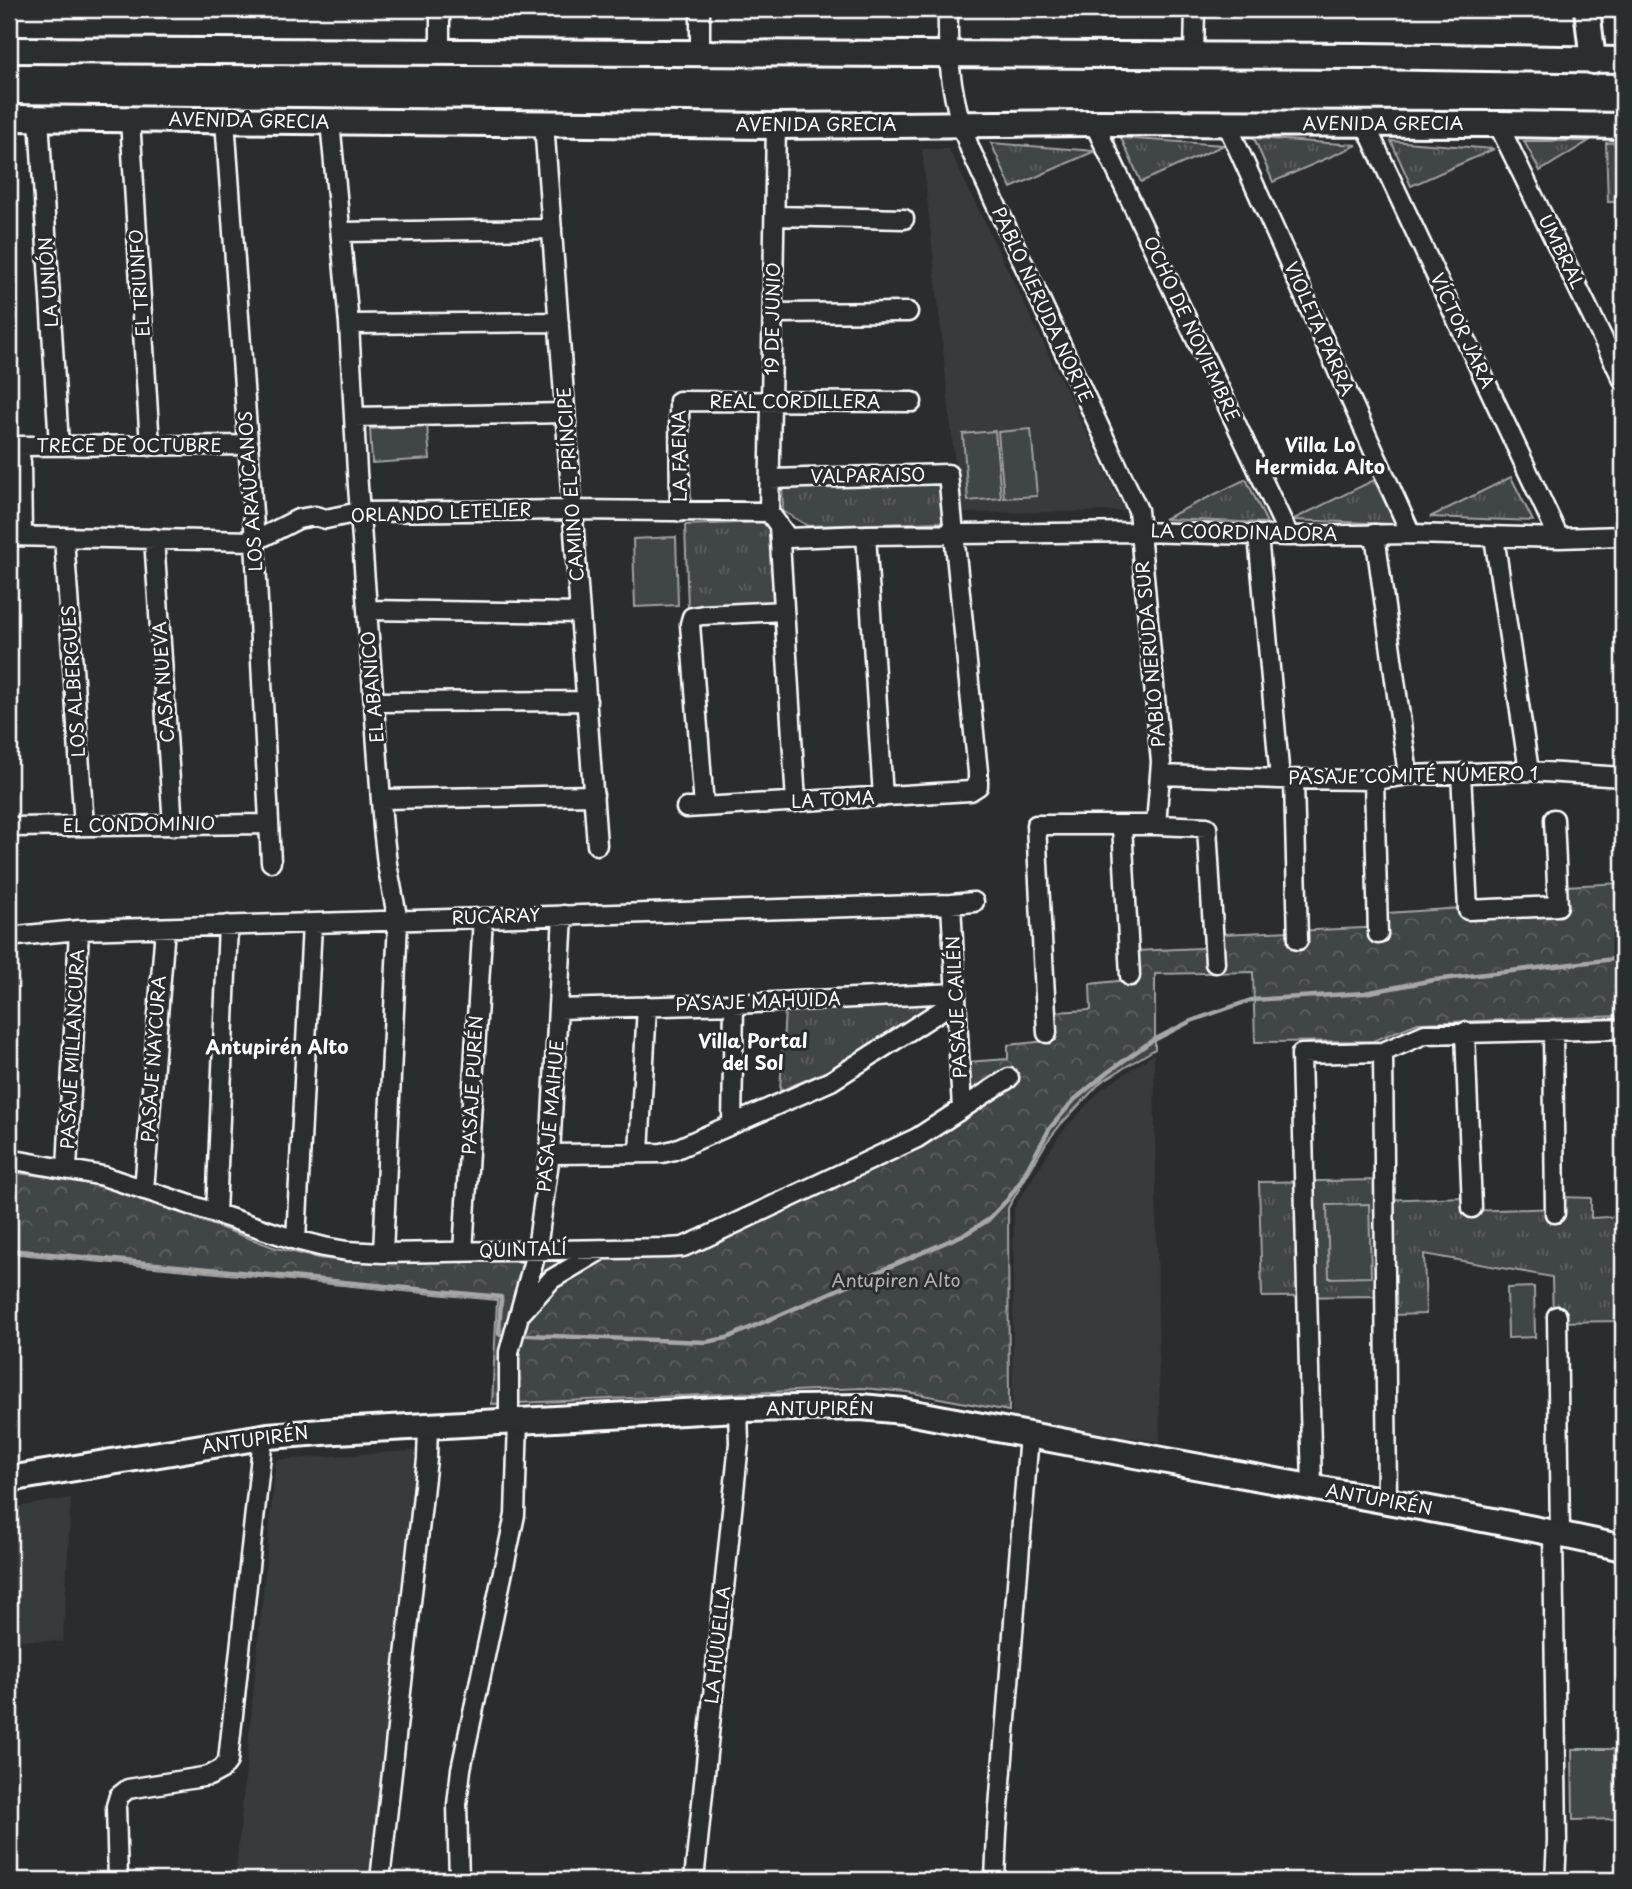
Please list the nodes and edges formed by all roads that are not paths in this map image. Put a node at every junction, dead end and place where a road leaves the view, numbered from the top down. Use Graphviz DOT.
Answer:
graph roads {
  1 [pos="440,9"];
  2 [pos="700,9"];
  3 [pos="948,9"];
  4 [pos="1195,9"];
  5 [pos="1587,9"];
  6 [pos="9,50"];
  7 [pos="440,52"];
  8 [pos="700,53"];
  9 [pos="1194,55"];
  10 [pos="1623,60"];
  11 [pos="1593,61"];
  12 [pos="949,65"];
  13 [pos="9,118"];
  14 [pos="39,118"];
  15 [pos="130,119"];
  16 [pos="225,120"];
  17 [pos="330,121"];
  18 [pos="544,123"];
  19 [pos="1094,123"];
  20 [pos="1227,124"];
  21 [pos="1365,124"];
  22 [pos="1498,124"];
  23 [pos="960,125"];
  24 [pos="776,126"];
  25 [pos="1623,126"];
  26 [pos="775,216"];
  27 [pos="904,219"];
  28 [pos="552,229"];
  29 [pos="341,232"];
  30 [pos="908,312"];
  31 [pos="773,313"];
  32 [pos="559,322"];
  33 [pos="349,324"];
  34 [pos="1623,380"];
  35 [pos="679,401"];
  36 [pos="771,402"];
  37 [pos="912,402"];
  38 [pos="565,413"];
  39 [pos="354,417"];
  40 [pos="60,445"];
  41 [pos="249,445"];
  42 [pos="14,446"];
  43 [pos="150,446"];
  44 [pos="770,479"];
  45 [pos="573,510"];
  46 [pos="359,512"];
  47 [pos="680,512"];
  48 [pos="774,519"];
  49 [pos="1140,532"];
  50 [pos="955,534"];
  51 [pos="1374,534"];
  52 [pos="1411,534"];
  53 [pos="866,535"];
  54 [pos="15,536"];
  55 [pos="1258,536"];
  56 [pos="1289,536"];
  57 [pos="64,537"];
  58 [pos="1494,537"];
  59 [pos="1623,537"];
  60 [pos="154,538"];
  61 [pos="1559,538"];
  62 [pos="255,541"];
  63 [pos="367,610"];
  64 [pos="784,611"];
  65 [pos="580,614"];
  66 [pos="587,701"];
  67 [pos="374,702"];
  68 [pos="1529,771"];
  69 [pos="1461,773"];
  70 [pos="1161,775"];
  71 [pos="1408,775"];
  72 [pos="1623,777"];
  73 [pos="1287,780"];
  74 [pos="1374,780"];
  75 [pos="594,795"];
  76 [pos="884,797"];
  77 [pos="382,799"];
  78 [pos="796,802"];
  79 [pos="1554,819"];
  80 [pos="269,824"];
  81 [pos="1122,825"];
  82 [pos="1156,825"];
  83 [pos="84,826"];
  84 [pos="173,826"];
  85 [pos="9,827"];
  86 [pos="597,845"];
  87 [pos="271,862"];
  88 [pos="974,902"];
  89 [pos="951,904"];
  90 [pos="563,915"];
  91 [pos="482,918"];
  92 [pos="397,921"];
  93 [pos="312,924"];
  94 [pos="228,925"];
  95 [pos="165,928"];
  96 [pos="79,930"];
  97 [pos="1378,934"];
  98 [pos="13,937"];
  99 [pos="1298,940"];
  100 [pos="1215,962"];
  101 [pos="1130,976"];
  102 [pos="956,997"];
  103 [pos="734,1004"];
  104 [pos="647,1006"];
  105 [pos="559,1009"];
  106 [pos="1623,1030"];
  107 [pos="1553,1031"];
  108 [pos="1465,1032"];
  109 [pos="1047,1033"];
  110 [pos="1383,1052"];
  111 [pos="1009,1078"];
  112 [pos="962,1109"];
  113 [pos="732,1124"];
  114 [pos="639,1153"];
  115 [pos="550,1154"];
  116 [pos="9,1159"];
  117 [pos="67,1169"];
  118 [pos="144,1190"];
  119 [pos="1472,1208"];
  120 [pos="216,1213"];
  121 [pos="1555,1213"];
  122 [pos="296,1240"];
  123 [pos="604,1248"];
  124 [pos="537,1249"];
  125 [pos="463,1252"];
  126 [pos="383,1253"];
  127 [pos="519,1314"];
  128 [pos="1557,1316"];
  129 [pos="738,1409"];
  130 [pos="513,1421"];
  131 [pos="428,1426"];
  132 [pos="1029,1435"];
  133 [pos="263,1437"];
  134 [pos="9,1479"];
  135 [pos="1312,1487"];
  136 [pos="1387,1500"];
  137 [pos="1556,1533"];
  138 [pos="1623,1548"];
  139 [pos="118,1880"];
  140 [pos="380,1880"];
  141 [pos="459,1880"];
  142 [pos="694,1880"];
  143 [pos="995,1880"];
  144 [pos="1555,1880"];
  1 -- 7 [label="street"];
  2 -- 8 [label="street"];
  3 -- 12 [label="street, PABLO NERUDA NORTE"];
  4 -- 9 [label="street"];
  5 -- 11 [label="main road"];
  6 -- 7 [label="main road"];
  7 -- 8 [label="main road"];
  8 -- 12 [label="main road"];
  9 -- 11 [label="main road"];
  9 -- 12 [label="main road"];
  10 -- 11 [label="main road"];
  12 -- 23 [label="street, PABLO NERUDA NORTE"];
  13 -- 14 [label="main road, AVENIDA GRECIA"];
  14 -- 15 [label="main road, AVENIDA GRECIA"];
  14 -- 40 [label="street, LA UNIÓN"];
  15 -- 16 [label="main road, AVENIDA GRECIA"];
  15 -- 43 [label="street, EL TRIUNFO"];
  16 -- 17 [label="main road, AVENIDA GRECIA"];
  16 -- 41 [label="street, LOS ARAUCANOS"];
  17 -- 18 [label="main road, AVENIDA GRECIA"];
  17 -- 29 [label="street, EL ABANICO"];
  18 -- 24 [label="main road, AVENIDA GRECIA"];
  18 -- 28 [label="street, CAMINO EL PRÍNCIPE"];
  19 -- 20 [label="main road, AVENIDA GRECIA"];
  19 -- 23 [label="main road, AVENIDA GRECIA"];
  19 -- 56 [label="street, OCHO DE NOVIEMBRE"];
  20 -- 21 [label="main road, AVENIDA GRECIA"];
  20 -- 52 [label="street, VIOLETA PARRA"];
  21 -- 22 [label="main road, AVENIDA GRECIA"];
  21 -- 61 [label="street, VÍCTOR JARA"];
  22 -- 25 [label="main road, AVENIDA GRECIA"];
  22 -- 34 [label="street, UMBRAL"];
  23 -- 24 [label="main road, AVENIDA GRECIA"];
  23 -- 49 [label="street, PABLO NERUDA NORTE"];
  24 -- 26 [label="street, 19 DE JUNIO"];
  26 -- 27 [label="street"];
  26 -- 31 [label="street, 19 DE JUNIO"];
  28 -- 29 [label="street"];
  28 -- 32 [label="street, CAMINO EL PRÍNCIPE"];
  29 -- 33 [label="street, EL ABANICO"];
  30 -- 31 [label="street"];
  31 -- 36 [label="street, 19 DE JUNIO"];
  32 -- 33 [label="street"];
  32 -- 38 [label="street, CAMINO EL PRÍNCIPE"];
  33 -- 39 [label="street, EL ABANICO"];
  35 -- 36 [label="street, REAL CORDILLERA"];
  35 -- 47 [label="street, LA FAENA"];
  36 -- 37 [label="street, REAL CORDILLERA"];
  36 -- 44 [label="street, 19 DE JUNIO"];
  38 -- 39 [label="street"];
  38 -- 45 [label="street, CAMINO EL PRÍNCIPE"];
  39 -- 46 [label="street, EL ABANICO"];
  40 -- 42 [label="street, TRECE DE OCTUBRE"];
  40 -- 43 [label="street, TRECE DE OCTUBRE"];
  41 -- 43 [label="street, TRECE DE OCTUBRE"];
  41 -- 62 [label="street, LOS ARAUCANOS"];
  42 -- 54 [label="street"];
  44 -- 48 [label="street, 19 DE JUNIO"];
  44 -- 50 [label="street, VALPARAISO"];
  45 -- 46 [label="street, ORLANDO LETELIER"];
  45 -- 47 [label="street, ORLANDO LETELIER"];
  45 -- 65 [label="street, CAMINO EL PRÍNCIPE"];
  46 -- 62 [label="street, ORLANDO LETELIER"];
  46 -- 63 [label="street, EL ABANICO"];
  47 -- 48 [label="street, ORLANDO LETELIER"];
  48 -- 53 [label="street, ORLANDO LETELIER"];
  48 -- 64 [label="street, 19 DE JUNIO"];
  49 -- 50 [label="street, LA COORDINADORA"];
  49 -- 55 [label="street, LA COORDINADORA"];
  49 -- 70 [label="street, PABLO NERUDA SUR"];
  50 -- 53 [label="street, LA COORDINADORA"];
  50 -- 76 [label="street, LA TOMA"];
  51 -- 52 [label="street, LA COORDINADORA"];
  51 -- 56 [label="street, LA COORDINADORA"];
  51 -- 71 [label="street"];
  52 -- 58 [label="street, LA COORDINADORA"];
  53 -- 76 [label="street"];
  54 -- 57 [label="street, ORLANDO LETELIER"];
  55 -- 56 [label="street, LA COORDINADORA"];
  55 -- 73 [label="street"];
  57 -- 60 [label="street, ORLANDO LETELIER"];
  57 -- 83 [label="street, LOS ALBERGUES"];
  58 -- 61 [label="street, LA COORDINADORA"];
  58 -- 68 [label="street"];
  59 -- 61 [label="street, LA COORDINADORA"];
  60 -- 62 [label="street, ORLANDO LETELIER"];
  60 -- 84 [label="street, CASA NUEVA"];
  62 -- 80 [label="street, LOS ARAUCANOS"];
  63 -- 65 [label="street"];
  63 -- 67 [label="street, EL ABANICO"];
  64 -- 78 [label="street, 19 DE JUNIO"];
  64 -- 78 [label="street, LA TOMA"];
  65 -- 66 [label="street, CAMINO EL PRÍNCIPE"];
  66 -- 67 [label="street"];
  66 -- 75 [label="street, CAMINO EL PRÍNCIPE"];
  67 -- 77 [label="street, EL ABANICO"];
  68 -- 69 [label="street, PASAJE COMITÉ NÚMERO 1"];
  68 -- 72 [label="street, PASAJE COMITÉ NÚMERO 1"];
  69 -- 71 [label="street, PASAJE COMITÉ NÚMERO 1"];
  69 -- 79 [label="street"];
  70 -- 73 [label="street, PASAJE COMITÉ NÚMERO 1"];
  70 -- 82 [label="street, PABLO NERUDA SUR"];
  71 -- 74 [label="street, PASAJE COMITÉ NÚMERO 1"];
  73 -- 74 [label="street, PASAJE COMITÉ NÚMERO 1"];
  73 -- 99 [label="street"];
  74 -- 97 [label="street"];
  75 -- 77 [label="street"];
  75 -- 86 [label="street, CAMINO EL PRÍNCIPE"];
  76 -- 78 [label="street, LA TOMA"];
  77 -- 92 [label="street, EL ABANICO"];
  80 -- 84 [label="street, EL CONDOMINIO"];
  80 -- 87 [label="street, LOS ARAUCANOS"];
  81 -- 82 [label="street"];
  81 -- 101 [label="street"];
  81 -- 109 [label="street"];
  82 -- 100 [label="street"];
  83 -- 84 [label="street, EL CONDOMINIO"];
  83 -- 85 [label="street, EL CONDOMINIO"];
  88 -- 89 [label="street, RUCARAY"];
  89 -- 90 [label="street, RUCARAY"];
  89 -- 102 [label="street, PASAJE CAILÉN"];
  90 -- 91 [label="street, RUCARAY"];
  90 -- 105 [label="street, PASAJE MAIHUE"];
  91 -- 92 [label="street, RUCARAY"];
  91 -- 125 [label="street, PASAJE PURÉN"];
  92 -- 93 [label="street, RUCARAY"];
  92 -- 126 [label="street, EL ABANICO"];
  93 -- 94 [label="street, RUCARAY"];
  93 -- 122 [label="street"];
  94 -- 95 [label="street, RUCARAY"];
  94 -- 120 [label="street"];
  95 -- 96 [label="street, RUCARAY"];
  95 -- 118 [label="street, PASAJE NAYCURA"];
  96 -- 98 [label="street, RUCARAY"];
  96 -- 117 [label="street, PASAJE MILLANCURA"];
  102 -- 103 [label="street, PASAJE MAHUIDA"];
  102 -- 112 [label="street, PASAJE CAILÉN"];
  102 -- 113 [label="street"];
  103 -- 104 [label="street, PASAJE MAHUIDA"];
  103 -- 113 [label="street"];
  104 -- 105 [label="street, PASAJE MAHUIDA"];
  104 -- 114 [label="street"];
  105 -- 115 [label="street, PASAJE MAIHUE"];
  106 -- 107 [label="street"];
  107 -- 108 [label="street"];
  107 -- 121 [label="street"];
  108 -- 110 [label="street"];
  108 -- 119 [label="street"];
  110 -- 135 [label="street"];
  110 -- 136 [label="street"];
  111 -- 112 [label="street, QUINTALÍ"];
  112 -- 123 [label="street, QUINTALÍ"];
  113 -- 114 [label="street"];
  114 -- 115 [label="street"];
  115 -- 124 [label="street, PASAJE MAIHUE"];
  116 -- 117 [label="street, QUINTALÍ"];
  117 -- 118 [label="street, QUINTALÍ"];
  118 -- 120 [label="street, QUINTALÍ"];
  120 -- 122 [label="street, QUINTALÍ"];
  122 -- 126 [label="street, QUINTALÍ"];
  123 -- 124 [label="street, QUINTALÍ"];
  123 -- 127 [label="street, PASAJE MAIHUE"];
  124 -- 125 [label="street, QUINTALÍ"];
  124 -- 127 [label="street, PASAJE MAIHUE"];
  125 -- 126 [label="street, QUINTALÍ"];
  127 -- 130 [label="street, PASAJE MAIHUE"];
  128 -- 137 [label="street"];
  129 -- 130 [label="main road, ANTUPIRÉN"];
  129 -- 132 [label="main road, ANTUPIRÉN"];
  129 -- 142 [label="street, LA HUUELLA"];
  130 -- 131 [label="main road, ANTUPIRÉN"];
  130 -- 141 [label="street, PASAJE MAIHUE"];
  131 -- 133 [label="main road, ANTUPIRÉN"];
  131 -- 140 [label="street"];
  132 -- 135 [label="main road, ANTUPIRÉN"];
  132 -- 143 [label="street"];
  133 -- 134 [label="main road, ANTUPIRÉN"];
  133 -- 139 [label="street"];
  135 -- 136 [label="main road, ANTUPIRÉN"];
  136 -- 137 [label="main road, ANTUPIRÉN"];
  137 -- 138 [label="main road, ANTUPIRÉN"];
  137 -- 144 [label="street"];
}
